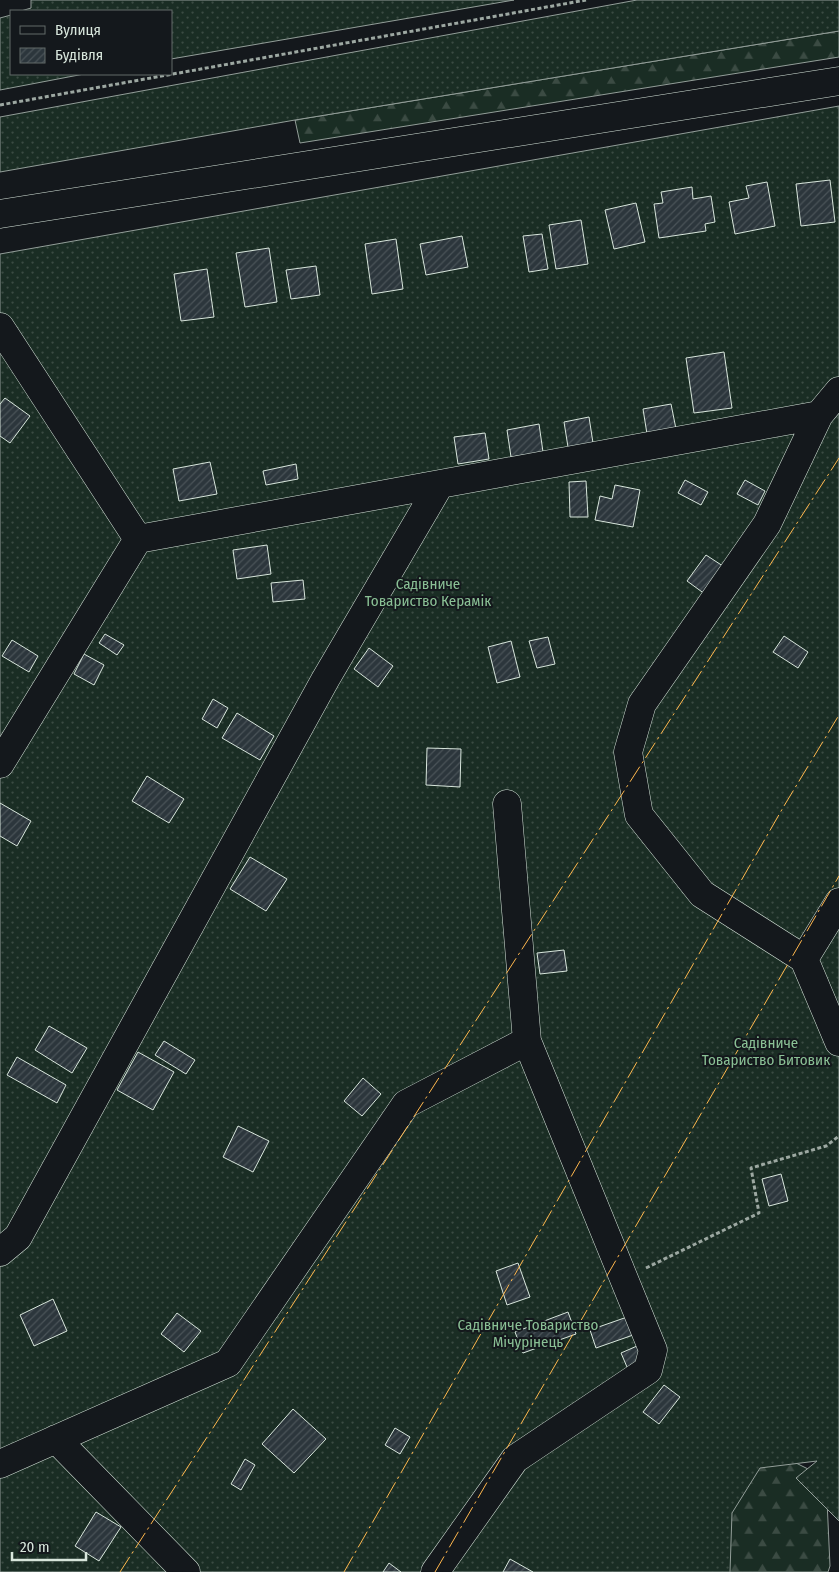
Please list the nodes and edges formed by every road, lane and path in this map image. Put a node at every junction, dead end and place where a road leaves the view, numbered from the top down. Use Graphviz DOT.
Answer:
graph roads {
  1 [pos="586,0"];
  2 [pos="172,74"];
  3 [pos="167,75"];
  4 [pos="839,81"];
  5 [pos="0,105"];
  6 [pos="0,214"];
  7 [pos="0,327"];
  8 [pos="839,391"];
  9 [pos="819,415"];
  10 [pos="440,484"];
  11 [pos="138,539"];
  12 [pos="0,764"];
  13 [pos="507,804"];
  14 [pos="839,902"];
  15 [pos="804,959"];
  16 [pos="527,1041"];
  17 [pos="839,1042"];
  18 [pos="839,1136"];
  19 [pos="0,1252"];
  20 [pos="624,1278"];
  21 [pos="56,1439"];
  22 [pos="0,1464"];
  23 [pos="186,1572"];
  24 [pos="435,1572"];
  1 -- 2 [label="path"];
  3 -- 5 [label="path"];
  4 -- 6 [label="street"];
  7 -- 11 [label="street"];
  8 -- 9 [label="street"];
  9 -- 10 [label="street"];
  9 -- 15 [label="street"];
  10 -- 11 [label="street"];
  10 -- 19 [label="street"];
  11 -- 12 [label="street"];
  13 -- 16 [label="street"];
  14 -- 15 [label="street"];
  15 -- 17 [label="street"];
  16 -- 20 [label="street"];
  16 -- 21 [label="street"];
  18 -- 20 [label="path"];
  20 -- 24 [label="street"];
  21 -- 22 [label="street"];
  21 -- 23 [label="street"];
}
